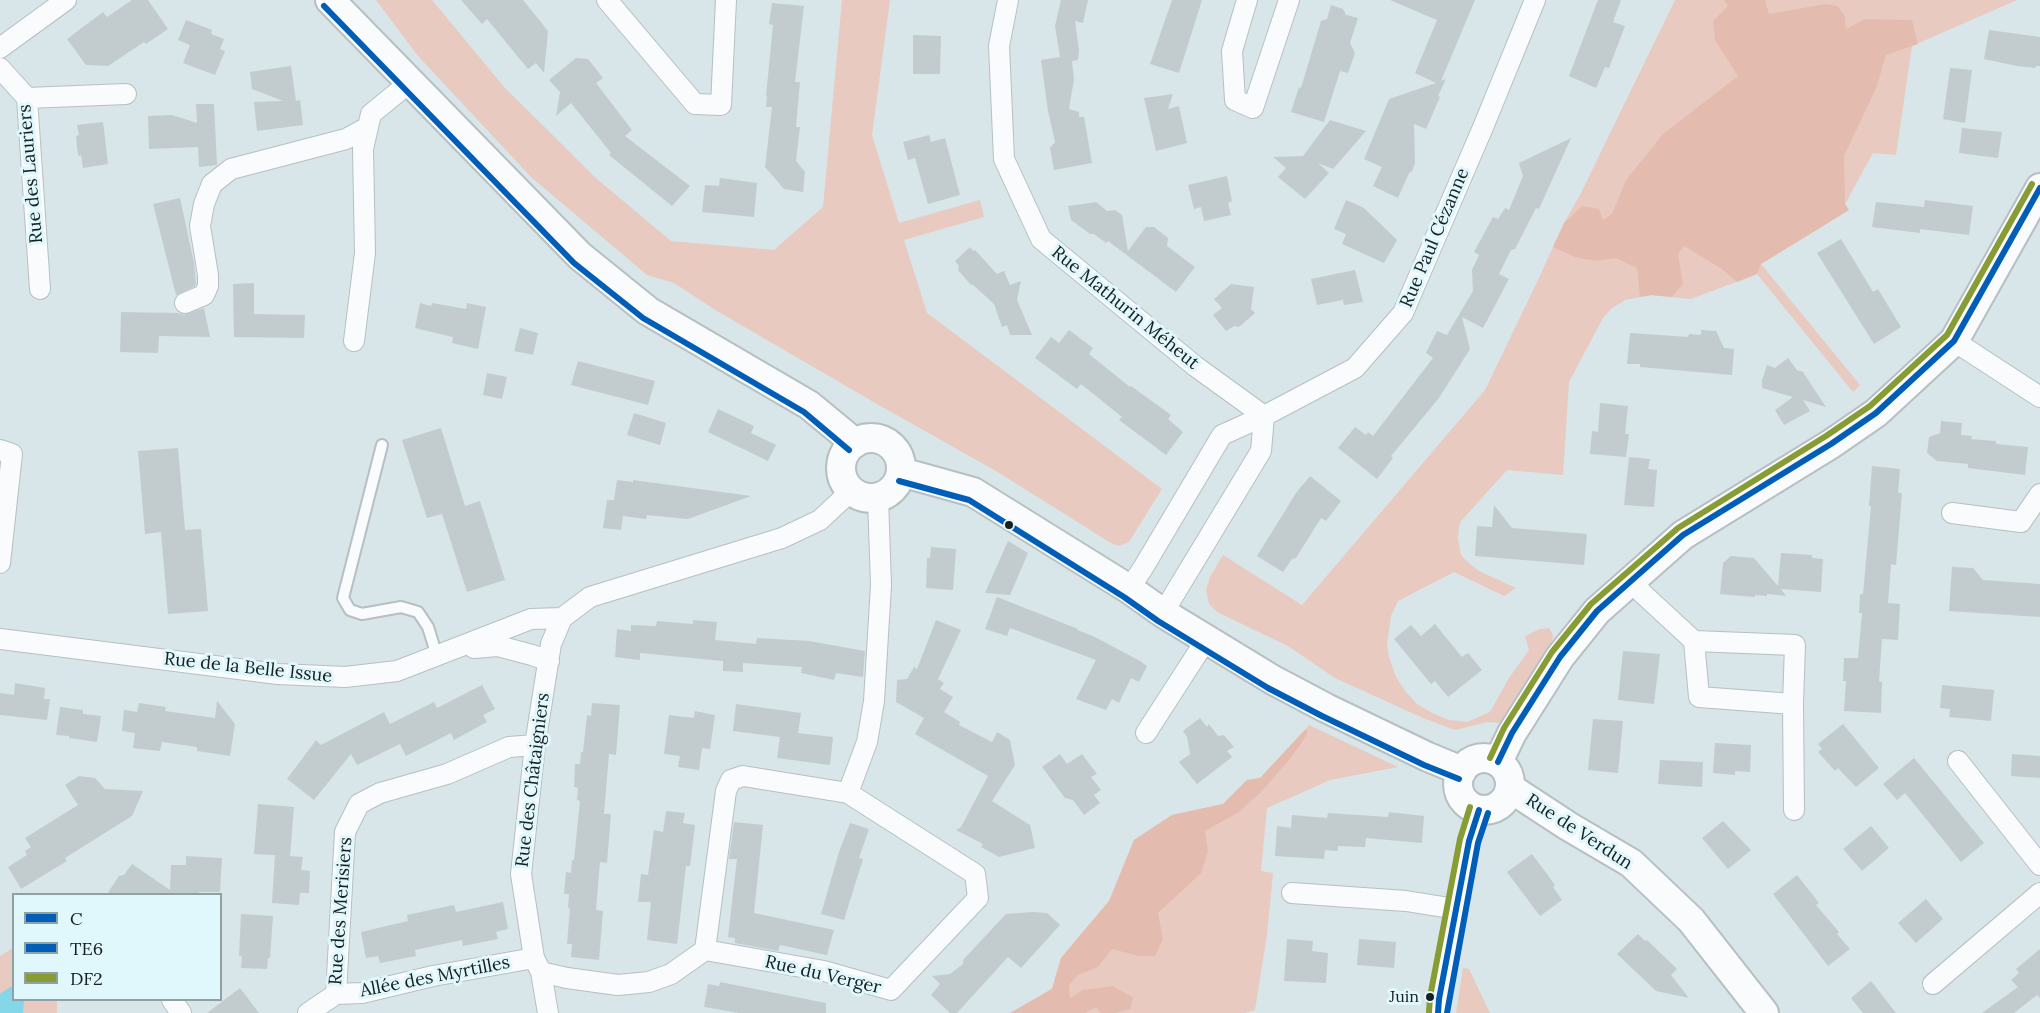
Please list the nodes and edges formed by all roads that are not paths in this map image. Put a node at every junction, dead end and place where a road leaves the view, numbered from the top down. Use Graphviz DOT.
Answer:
graph roads {
  1 [pos="66,0"];
  2 [pos="330,0"];
  3 [pos="607,0"];
  4 [pos="726,0"];
  5 [pos="1008,0"];
  6 [pos="1247,0"];
  7 [pos="1289,0"];
  8 [pos="1535,0"];
  9 [pos="0,48"];
  10 [pos="0,68"];
  11 [pos="410,83"];
  12 [pos="126,94"];
  13 [pos="27,98"];
  14 [pos="368,127"];
  15 [pos="2040,188"];
  16 [pos="40,289"];
  17 [pos="185,303"];
  18 [pos="354,340"];
  19 [pos="1954,341"];
  20 [pos="2040,397"];
  21 [pos="1264,416"];
  22 [pos="855,443"];
  23 [pos="382,445"];
  24 [pos="0,450"];
  25 [pos="901,472"];
  26 [pos="2040,494"];
  27 [pos="864,495"];
  28 [pos="1952,513"];
  29 [pos="0,563"];
  30 [pos="1632,579"];
  31 [pos="1129,589"];
  32 [pos="1163,613"];
  33 [pos="562,618"];
  34 [pos="0,639"];
  35 [pos="1206,640"];
  36 [pos="1694,641"];
  37 [pos="443,653"];
  38 [pos="549,661"];
  39 [pos="1793,704"];
  40 [pos="1146,732"];
  41 [pos="535,745"];
  42 [pos="1958,761"];
  43 [pos="1498,762"];
  44 [pos="1462,771"];
  45 [pos="1510,788"];
  46 [pos="848,793"];
  47 [pos="1479,810"];
  48 [pos="1794,810"];
  49 [pos="2040,865"];
  50 [pos="1292,892"];
  51 [pos="2040,893"];
  52 [pos="1456,909"];
  53 [pos="705,950"];
  54 [pos="538,965"];
  55 [pos="1934,984"];
  56 [pos="336,994"];
  57 [pos="308,1013"];
  58 [pos="548,1013"];
  59 [pos="1438,1013"];
  60 [pos="1764,1013"];
  1 -- 9 [label="street"];
  2 -- 11 [label="street"];
  3 -- 4 [label="street"];
  5 -- 21 [label="street, Rue Mathurin Méheut"];
  6 -- 7 [label="street"];
  8 -- 21 [label="street, Rue Paul Cézanne"];
  10 -- 13 [label="street, Rue des Lauriers"];
  11 -- 14 [label="street"];
  11 -- 22 [label="street"];
  12 -- 13 [label="street"];
  13 -- 16 [label="street, Rue des Lauriers"];
  14 -- 17 [label="street"];
  14 -- 18 [label="street"];
  15 -- 19 [label="street"];
  19 -- 20 [label="street"];
  19 -- 30 [label="street"];
  21 -- 31 [label="street, Rue Paul Cézanne"];
  21 -- 32 [label="street"];
  22 -- 25 [label="street"];
  22 -- 27 [label="street"];
  23 -- 37 [label="lane"];
  24 -- 29 [label="street"];
  25 -- 27 [label="street"];
  25 -- 31 [label="street"];
  26 -- 28 [label="street"];
  27 -- 33 [label="street"];
  27 -- 46 [label="street"];
  30 -- 36 [label="street"];
  30 -- 43 [label="street"];
  31 -- 32 [label="street"];
  32 -- 35 [label="street"];
  33 -- 37 [label="street, Rue de la Belle Issue"];
  33 -- 38 [label="street, Rue des Châtaigniers"];
  34 -- 37 [label="street, Rue de la Belle Issue"];
  35 -- 40 [label="street"];
  35 -- 44 [label="street"];
  36 -- 39 [label="street"];
  36 -- 39 [label="street"];
  37 -- 38 [label="street"];
  38 -- 41 [label="street, Rue des Châtaigniers"];
  39 -- 48 [label="street"];
  41 -- 54 [label="street, Rue des Châtaigniers"];
  41 -- 56 [label="street, Rue des Merisiers"];
  42 -- 49 [label="street"];
  43 -- 44 [label="street"];
  43 -- 45 [label="street"];
  44 -- 47 [label="street"];
  45 -- 47 [label="street"];
  45 -- 60 [label="street, Rue de Verdun"];
  46 -- 53 [label="street, Rue du Verger"];
  46 -- 53 [label="street, Rue du Verger"];
  47 -- 52 [label="street"];
  50 -- 52 [label="street"];
  51 -- 55 [label="street"];
  52 -- 59 [label="street"];
  53 -- 54 [label="street"];
  54 -- 56 [label="street, Allée des Myrtilles"];
  54 -- 58 [label="street, Rue des Châtaigniers"];
  56 -- 57 [label="street, Rue des Merisiers"];
}
